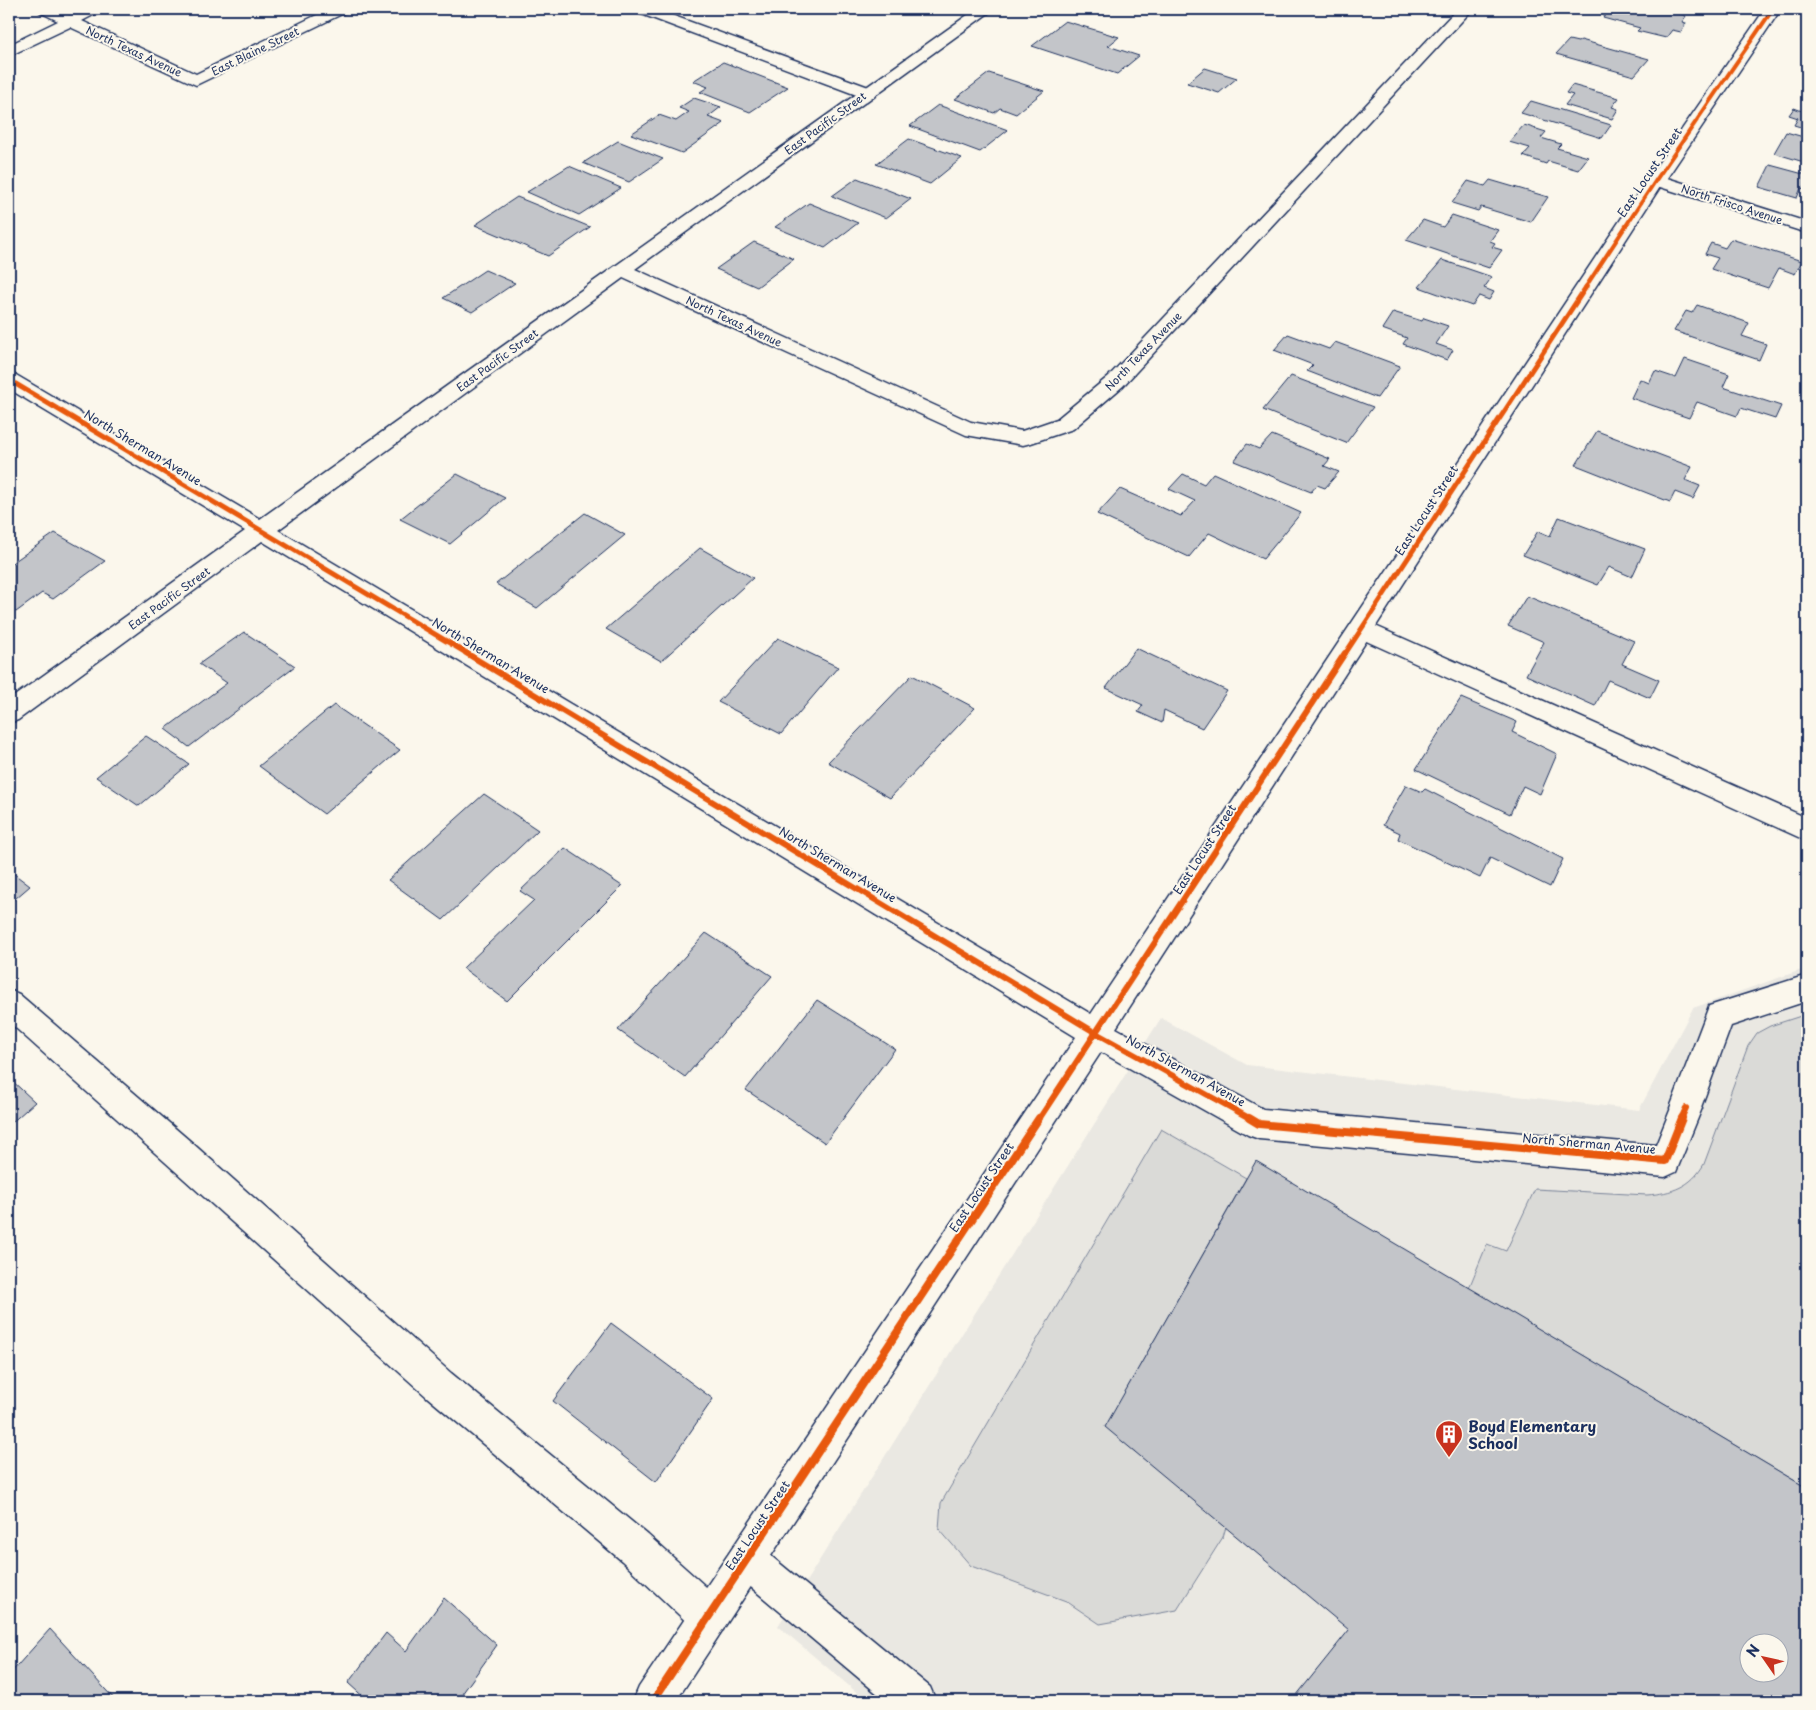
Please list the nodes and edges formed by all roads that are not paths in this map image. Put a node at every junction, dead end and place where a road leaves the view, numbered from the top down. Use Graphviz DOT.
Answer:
graph roads {
  1 [pos="45,9"];
  2 [pos="94,9"];
  3 [pos="341,9"];
  4 [pos="641,9"];
  5 [pos="986,9"];
  6 [pos="1465,9"];
  7 [pos="1773,9"];
  8 [pos="69,20"];
  9 [pos="9,51"];
  10 [pos="196,80"];
  11 [pos="868,93"];
  12 [pos="1656,180"];
  13 [pos="1807,228"];
  14 [pos="621,270"];
  15 [pos="9,380"];
  16 [pos="262,530"];
  17 [pos="1362,629"];
  18 [pos="9,713"];
  19 [pos="1807,830"];
  20 [pos="1807,988"];
  21 [pos="9,1003"];
  22 [pos="1096,1033"];
  23 [pos="747,1560"];
  24 [pos="709,1616"];
  25 [pos="653,1701"];
  26 [pos="916,1701"];
  1 -- 8 [label="street, North Texas Avenue"];
  2 -- 8 [label="street"];
  3 -- 10 [label="street, East Blaine Street"];
  4 -- 11 [label="street"];
  5 -- 11 [label="street, East Pacific Street"];
  6 -- 14 [label="street, North Texas Avenue"];
  7 -- 12 [label="street, East Locust Street"];
  8 -- 9 [label="street"];
  8 -- 10 [label="street, North Texas Avenue"];
  11 -- 14 [label="street, East Pacific Street"];
  12 -- 13 [label="street, North Frisco Avenue"];
  12 -- 17 [label="street, East Locust Street"];
  14 -- 16 [label="street, East Pacific Street"];
  15 -- 16 [label="street, North Sherman Avenue"];
  16 -- 18 [label="street, East Pacific Street"];
  16 -- 22 [label="street, North Sherman Avenue"];
  17 -- 19 [label="street"];
  17 -- 22 [label="street, East Locust Street"];
  20 -- 22 [label="street, North Sherman Avenue"];
  21 -- 24 [label="street"];
  22 -- 23 [label="street, East Locust Street"];
  23 -- 24 [label="street, East Locust Street"];
  23 -- 26 [label="street"];
  24 -- 25 [label="street, East Locust Street"];
}
